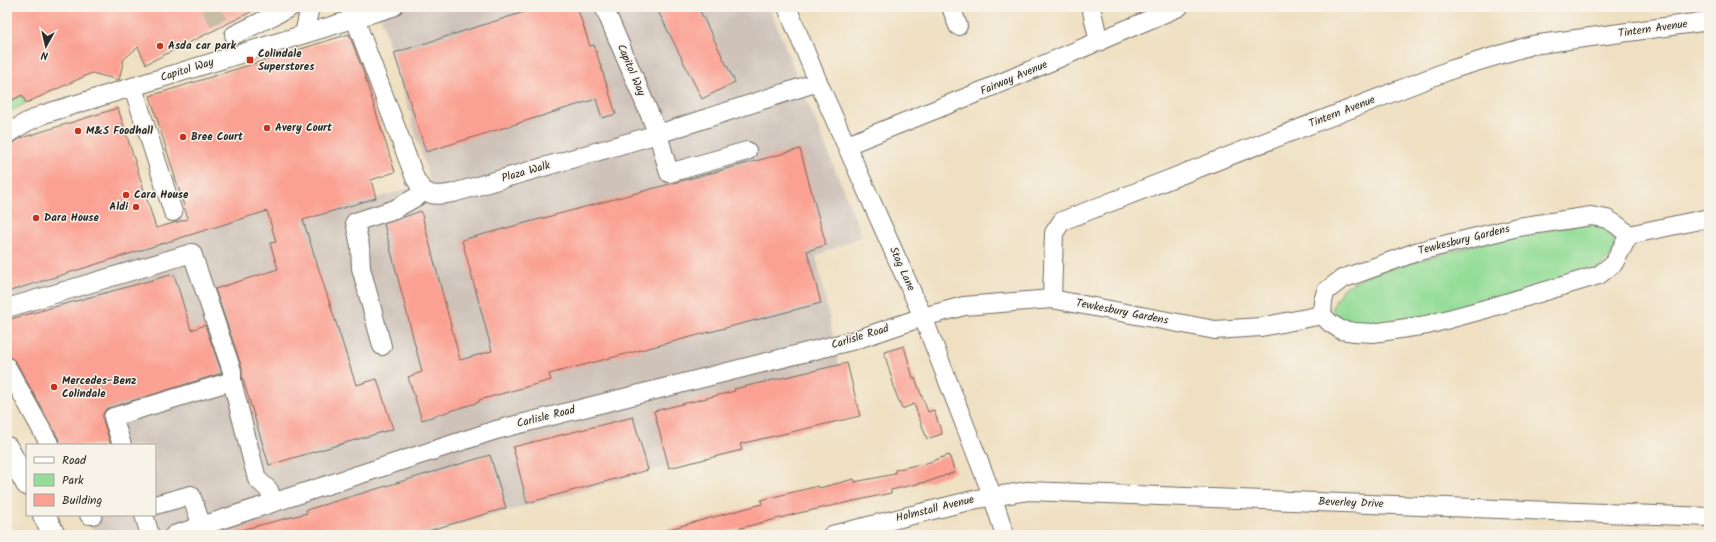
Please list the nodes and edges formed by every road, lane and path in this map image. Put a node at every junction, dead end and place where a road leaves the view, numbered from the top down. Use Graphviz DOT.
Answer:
graph roads {
  1 [pos="291,7"];
  2 [pos="298,7"];
  3 [pos="310,7"];
  4 [pos="393,7"];
  5 [pos="604,7"];
  6 [pos="787,7"];
  7 [pos="951,7"];
  8 [pos="1091,7"];
  9 [pos="1179,7"];
  10 [pos="352,13"];
  11 [pos="1709,21"];
  12 [pos="958,26"];
  13 [pos="304,34"];
  14 [pos="285,40"];
  15 [pos="1099,42"];
  16 [pos="238,54"];
  17 [pos="818,82"];
  18 [pos="133,87"];
  19 [pos="7,134"];
  20 [pos="658,134"];
  21 [pos="847,145"];
  22 [pos="747,151"];
  23 [pos="425,192"];
  24 [pos="173,212"];
  25 [pos="1709,218"];
  26 [pos="1629,236"];
  27 [pos="1052,299"];
  28 [pos="7,308"];
  29 [pos="1322,315"];
  30 [pos="923,317"];
  31 [pos="382,346"];
  32 [pos="7,367"];
  33 [pos="232,381"];
  34 [pos="49,444"];
  35 [pos="122,444"];
  36 [pos="7,448"];
  37 [pos="26,482"];
  38 [pos="992,495"];
  39 [pos="273,502"];
  40 [pos="156,505"];
  41 [pos="44,516"];
  42 [pos="144,516"];
  43 [pos="1709,518"];
  44 [pos="202,526"];
  45 [pos="54,535"];
  46 [pos="150,535"];
  47 [pos="174,535"];
  48 [pos="832,535"];
  49 [pos="1005,535"];
  1 -- 16 [label="street"];
  2 -- 14 [label="street"];
  3 -- 13 [label="street"];
  4 -- 10 [label="street, Capitol Way"];
  5 -- 20 [label="street, Capitol Way"];
  6 -- 17 [label="street, Stag Lane"];
  7 -- 12 [label="street"];
  8 -- 15 [label="street"];
  9 -- 15 [label="street, Fairway Avenue"];
  10 -- 13 [label="street, Capitol Way"];
  10 -- 23 [label="street"];
  11 -- 27 [label="street, Tintern Avenue"];
  13 -- 14 [label="street, Capitol Way"];
  14 -- 16 [label="street, Capitol Way"];
  15 -- 21 [label="street, Fairway Avenue"];
  16 -- 18 [label="street, Capitol Way"];
  17 -- 20 [label="street, Plaza Walk"];
  17 -- 21 [label="street, Stag Lane"];
  18 -- 19 [label="street, Capitol Way"];
  18 -- 24 [label="street"];
  20 -- 22 [label="street, Capitol Way"];
  20 -- 23 [label="street, Plaza Walk"];
  21 -- 30 [label="street, Stag Lane"];
  23 -- 31 [label="street"];
  25 -- 26 [label="street"];
  26 -- 29 [label="street"];
  26 -- 29 [label="street, Tewkesbury Gardens"];
  27 -- 29 [label="street, Tewkesbury Gardens"];
  27 -- 30 [label="street, Tewkesbury Gardens"];
  28 -- 33 [label="street"];
  30 -- 38 [label="street, Stag Lane"];
  30 -- 39 [label="street, Carlisle Road"];
  32 -- 34 [label="street"];
  33 -- 35 [label="street"];
  33 -- 39 [label="street"];
  36 -- 37 [label="main road"];
  38 -- 43 [label="street, Beverley Drive"];
  38 -- 48 [label="street, Holmstall Avenue"];
  38 -- 49 [label="street, Stag Lane"];
  39 -- 44 [label="street, Carlisle Road"];
  40 -- 44 [label="street"];
  41 -- 45 [label="main road"];
  42 -- 46 [label="street"];
  44 -- 47 [label="street, Carlisle Road"];
}
